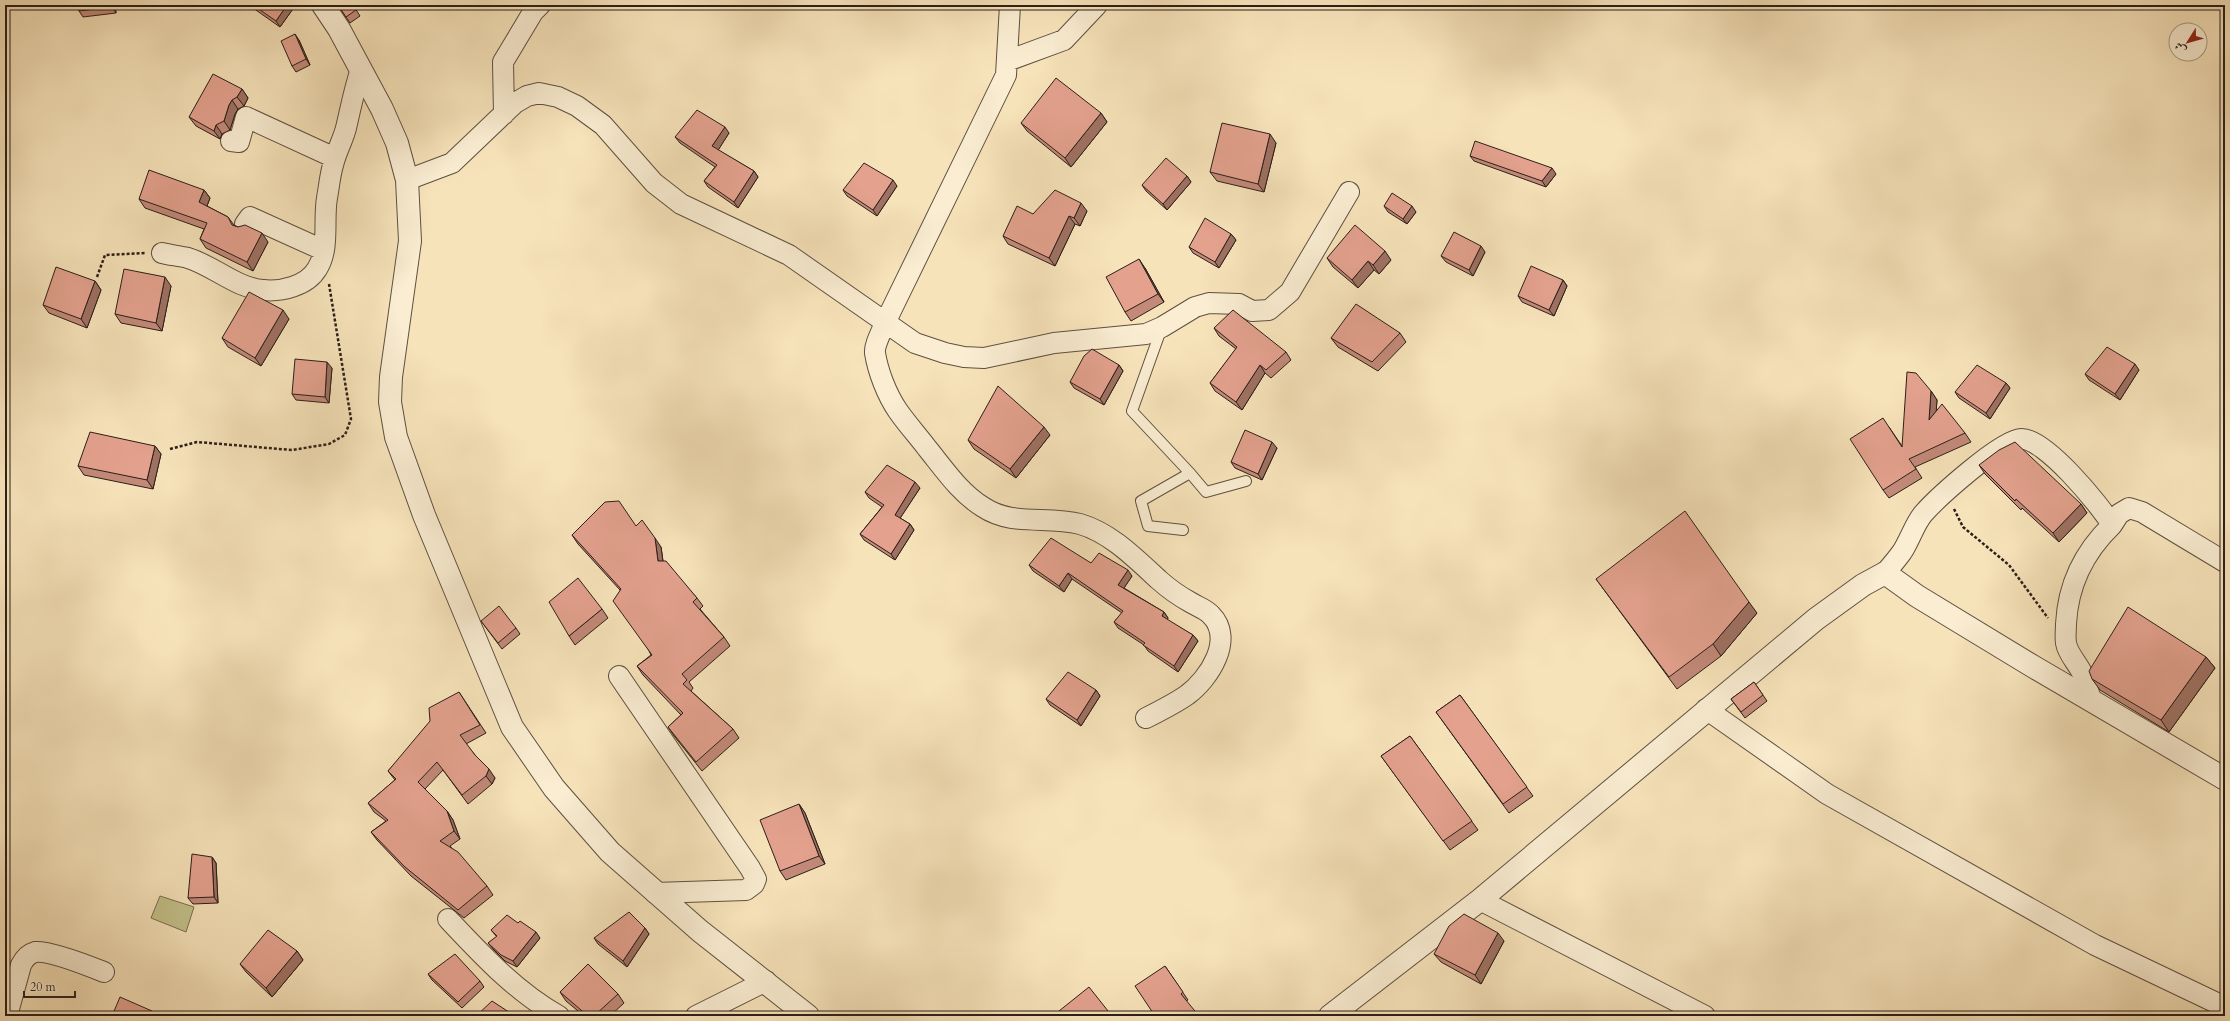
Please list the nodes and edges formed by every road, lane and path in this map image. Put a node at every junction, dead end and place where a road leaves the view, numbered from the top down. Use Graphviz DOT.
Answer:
graph roads {
  1 [pos="323,5"];
  2 [pos="540,5"];
  3 [pos="1010,5"];
  4 [pos="1097,5"];
  5 [pos="1006,61"];
  6 [pos="361,69"];
  7 [pos="504,114"];
  8 [pos="231,141"];
  9 [pos="335,158"];
  10 [pos="407,180"];
  11 [pos="1349,192"];
  12 [pos="245,224"];
  13 [pos="323,250"];
  14 [pos="162,253"];
  15 [pos="97,277"];
  16 [pos="328,282"];
  17 [pos="885,323"];
  18 [pos="1162,327"];
  19 [pos="170,449"];
  20 [pos="1190,472"];
  21 [pos="1246,481"];
  22 [pos="1944,492"];
  23 [pos="2112,524"];
  24 [pos="1184,530"];
  25 [pos="2225,562"];
  26 [pos="1885,573"];
  27 [pos="2066,642"];
  28 [pos="619,676"];
  29 [pos="2092,700"];
  30 [pos="1706,709"];
  31 [pos="1146,718"];
  32 [pos="2225,779"];
  33 [pos="655,892"];
  34 [pos="1480,900"];
  35 [pos="448,919"];
  36 [pos="104,972"];
  37 [pos="766,981"];
  38 [pos="2225,1007"];
  39 [pos="7,1016"];
  40 [pos="559,1016"];
  41 [pos="696,1016"];
  42 [pos="808,1016"];
  43 [pos="1330,1016"];
  44 [pos="1705,1016"];
  1 -- 6 [label="street"];
  2 -- 7 [label="street"];
  3 -- 5 [label="street"];
  4 -- 5 [label="street"];
  5 -- 17 [label="street"];
  6 -- 9 [label="street"];
  6 -- 10 [label="street"];
  7 -- 10 [label="street"];
  7 -- 17 [label="street"];
  8 -- 9 [label="street"];
  9 -- 13 [label="street"];
  10 -- 33 [label="street"];
  11 -- 18 [label="street"];
  12 -- 13 [label="street"];
  13 -- 14 [label="street"];
  14 -- 15 [label="path"];
  16 -- 19 [label="path"];
  17 -- 18 [label="street"];
  17 -- 31 [label="street"];
  18 -- 20 [label="lane"];
  20 -- 21 [label="lane"];
  20 -- 24 [label="lane"];
  22 -- 23 [label="street"];
  22 -- 26 [label="street"];
  22 -- 27 [label="path"];
  23 -- 25 [label="street"];
  23 -- 27 [label="street"];
  26 -- 29 [label="street"];
  26 -- 30 [label="street"];
  27 -- 29 [label="street"];
  28 -- 33 [label="street"];
  29 -- 32 [label="street"];
  30 -- 34 [label="street"];
  30 -- 38 [label="street"];
  33 -- 37 [label="street"];
  34 -- 43 [label="street"];
  34 -- 44 [label="street"];
  35 -- 40 [label="street"];
  36 -- 39 [label="street"];
  37 -- 41 [label="street"];
  37 -- 42 [label="street"];
}
